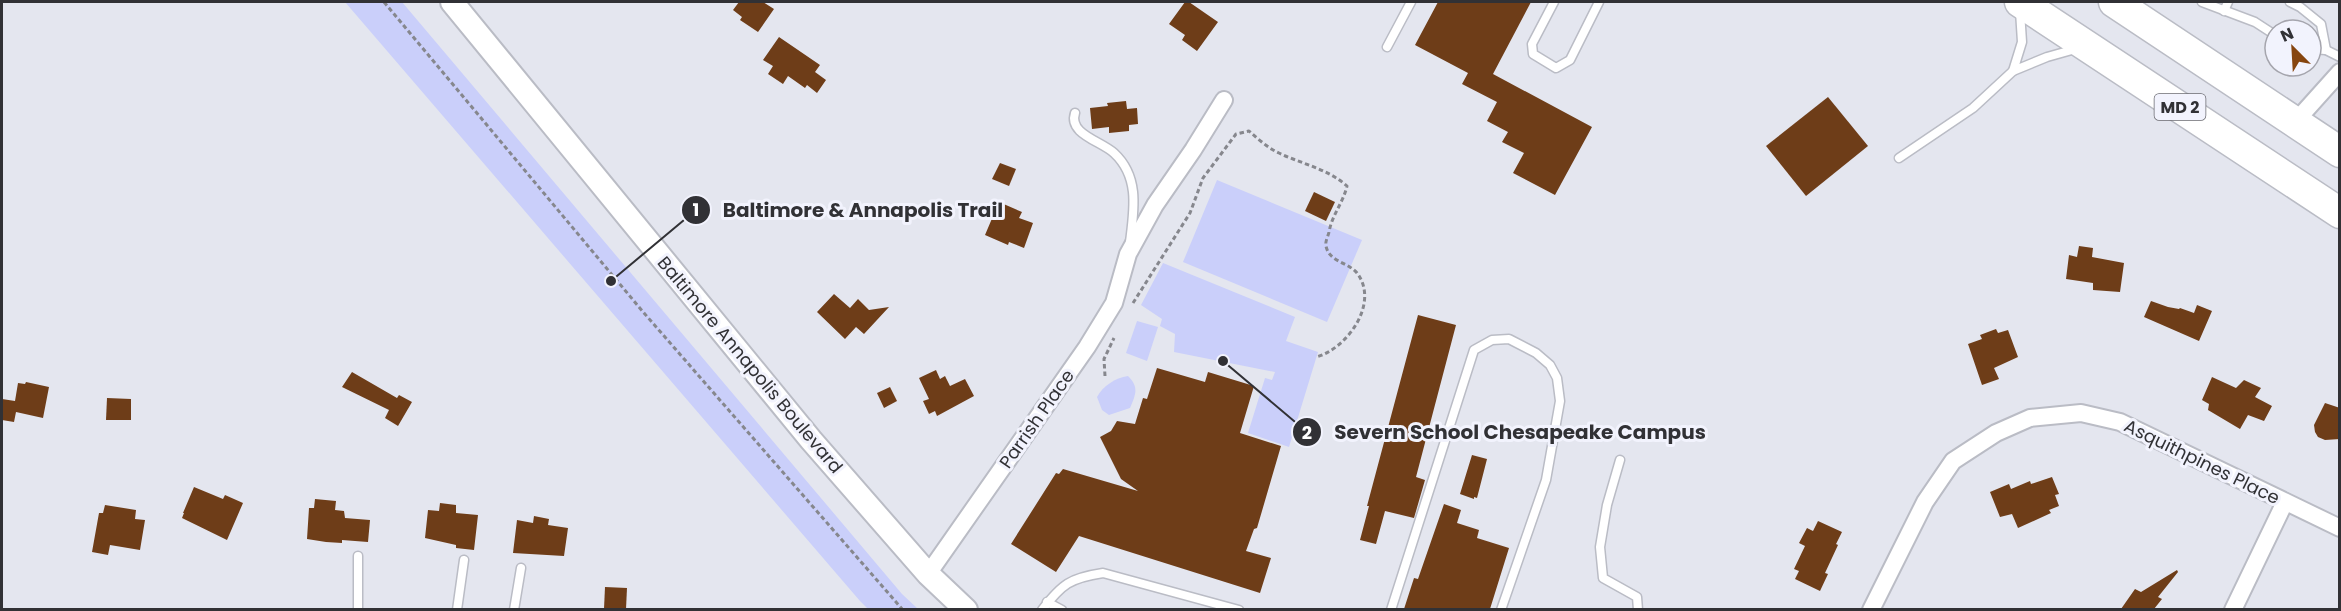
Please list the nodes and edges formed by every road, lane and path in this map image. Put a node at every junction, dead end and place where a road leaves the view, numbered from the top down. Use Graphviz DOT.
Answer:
graph roads {
  1 [pos="384,2"];
  2 [pos="452,2"];
  3 [pos="1411,2"];
  4 [pos="1554,2"];
  5 [pos="1599,2"];
  6 [pos="2020,2"];
  7 [pos="2114,2"];
  8 [pos="2202,2"];
  9 [pos="2228,2"];
  10 [pos="2290,2"];
  11 [pos="2223,11"];
  12 [pos="2263,27"];
  13 [pos="2088,46"];
  14 [pos="1387,47"];
  15 [pos="2323,50"];
  16 [pos="2326,50"];
  17 [pos="2340,57"];
  18 [pos="2013,71"];
  19 [pos="2340,72"];
  20 [pos="1224,100"];
  21 [pos="1075,113"];
  22 [pos="2296,121"];
  23 [pos="2340,152"];
  24 [pos="1899,158"];
  25 [pos="2340,213"];
  26 [pos="1128,254"];
  27 [pos="1128,310"];
  28 [pos="1119,329"];
  29 [pos="1316,357"];
  30 [pos="1105,376"];
  31 [pos="1620,460"];
  32 [pos="2285,502"];
  33 [pos="2340,528"];
  34 [pos="358,556"];
  35 [pos="464,560"];
  36 [pos="521,568"];
  37 [pos="928,574"];
  38 [pos="1045,606"];
  39 [pos="358,609"];
  40 [pos="457,609"];
  41 [pos="514,609"];
  42 [pos="903,609"];
  43 [pos="966,609"];
  44 [pos="1062,609"];
  45 [pos="1239,609"];
  46 [pos="1391,609"];
  47 [pos="1501,609"];
  48 [pos="1638,609"];
  49 [pos="1871,609"];
  50 [pos="2233,609"];
  1 -- 42 [label="path"];
  2 -- 37 [label="street, Baltimore Annapolis Boulevard"];
  3 -- 14 [label="lane"];
  4 -- 5 [label="lane"];
  6 -- 13 [label="highway, MD 2"];
  6 -- 18 [label="lane"];
  7 -- 22 [label="highway, MD 2"];
  8 -- 11 [label="lane"];
  9 -- 11 [label="lane"];
  10 -- 16 [label="lane"];
  11 -- 12 [label="lane"];
  13 -- 18 [label="lane"];
  13 -- 25 [label="highway, MD 2"];
  15 -- 16 [label="lane"];
  16 -- 17 [label="lane"];
  18 -- 24 [label="lane"];
  19 -- 22 [label="street"];
  20 -- 26 [label="street, Parrish Place"];
  21 -- 26 [label="lane"];
  22 -- 23 [label="highway, MD 2"];
  26 -- 37 [label="street, Parrish Place"];
  27 -- 29 [label="path"];
  28 -- 30 [label="path"];
  31 -- 48 [label="lane"];
  32 -- 33 [label="street, Asquithpines Place"];
  32 -- 49 [label="street, Asquithpines Place"];
  32 -- 50 [label="street"];
  34 -- 39 [label="lane"];
  35 -- 40 [label="lane"];
  36 -- 41 [label="lane"];
  37 -- 43 [label="street, Baltimore Annapolis Boulevard"];
  38 -- 44 [label="lane"];
  38 -- 45 [label="lane"];
  46 -- 47 [label="lane"];
}
